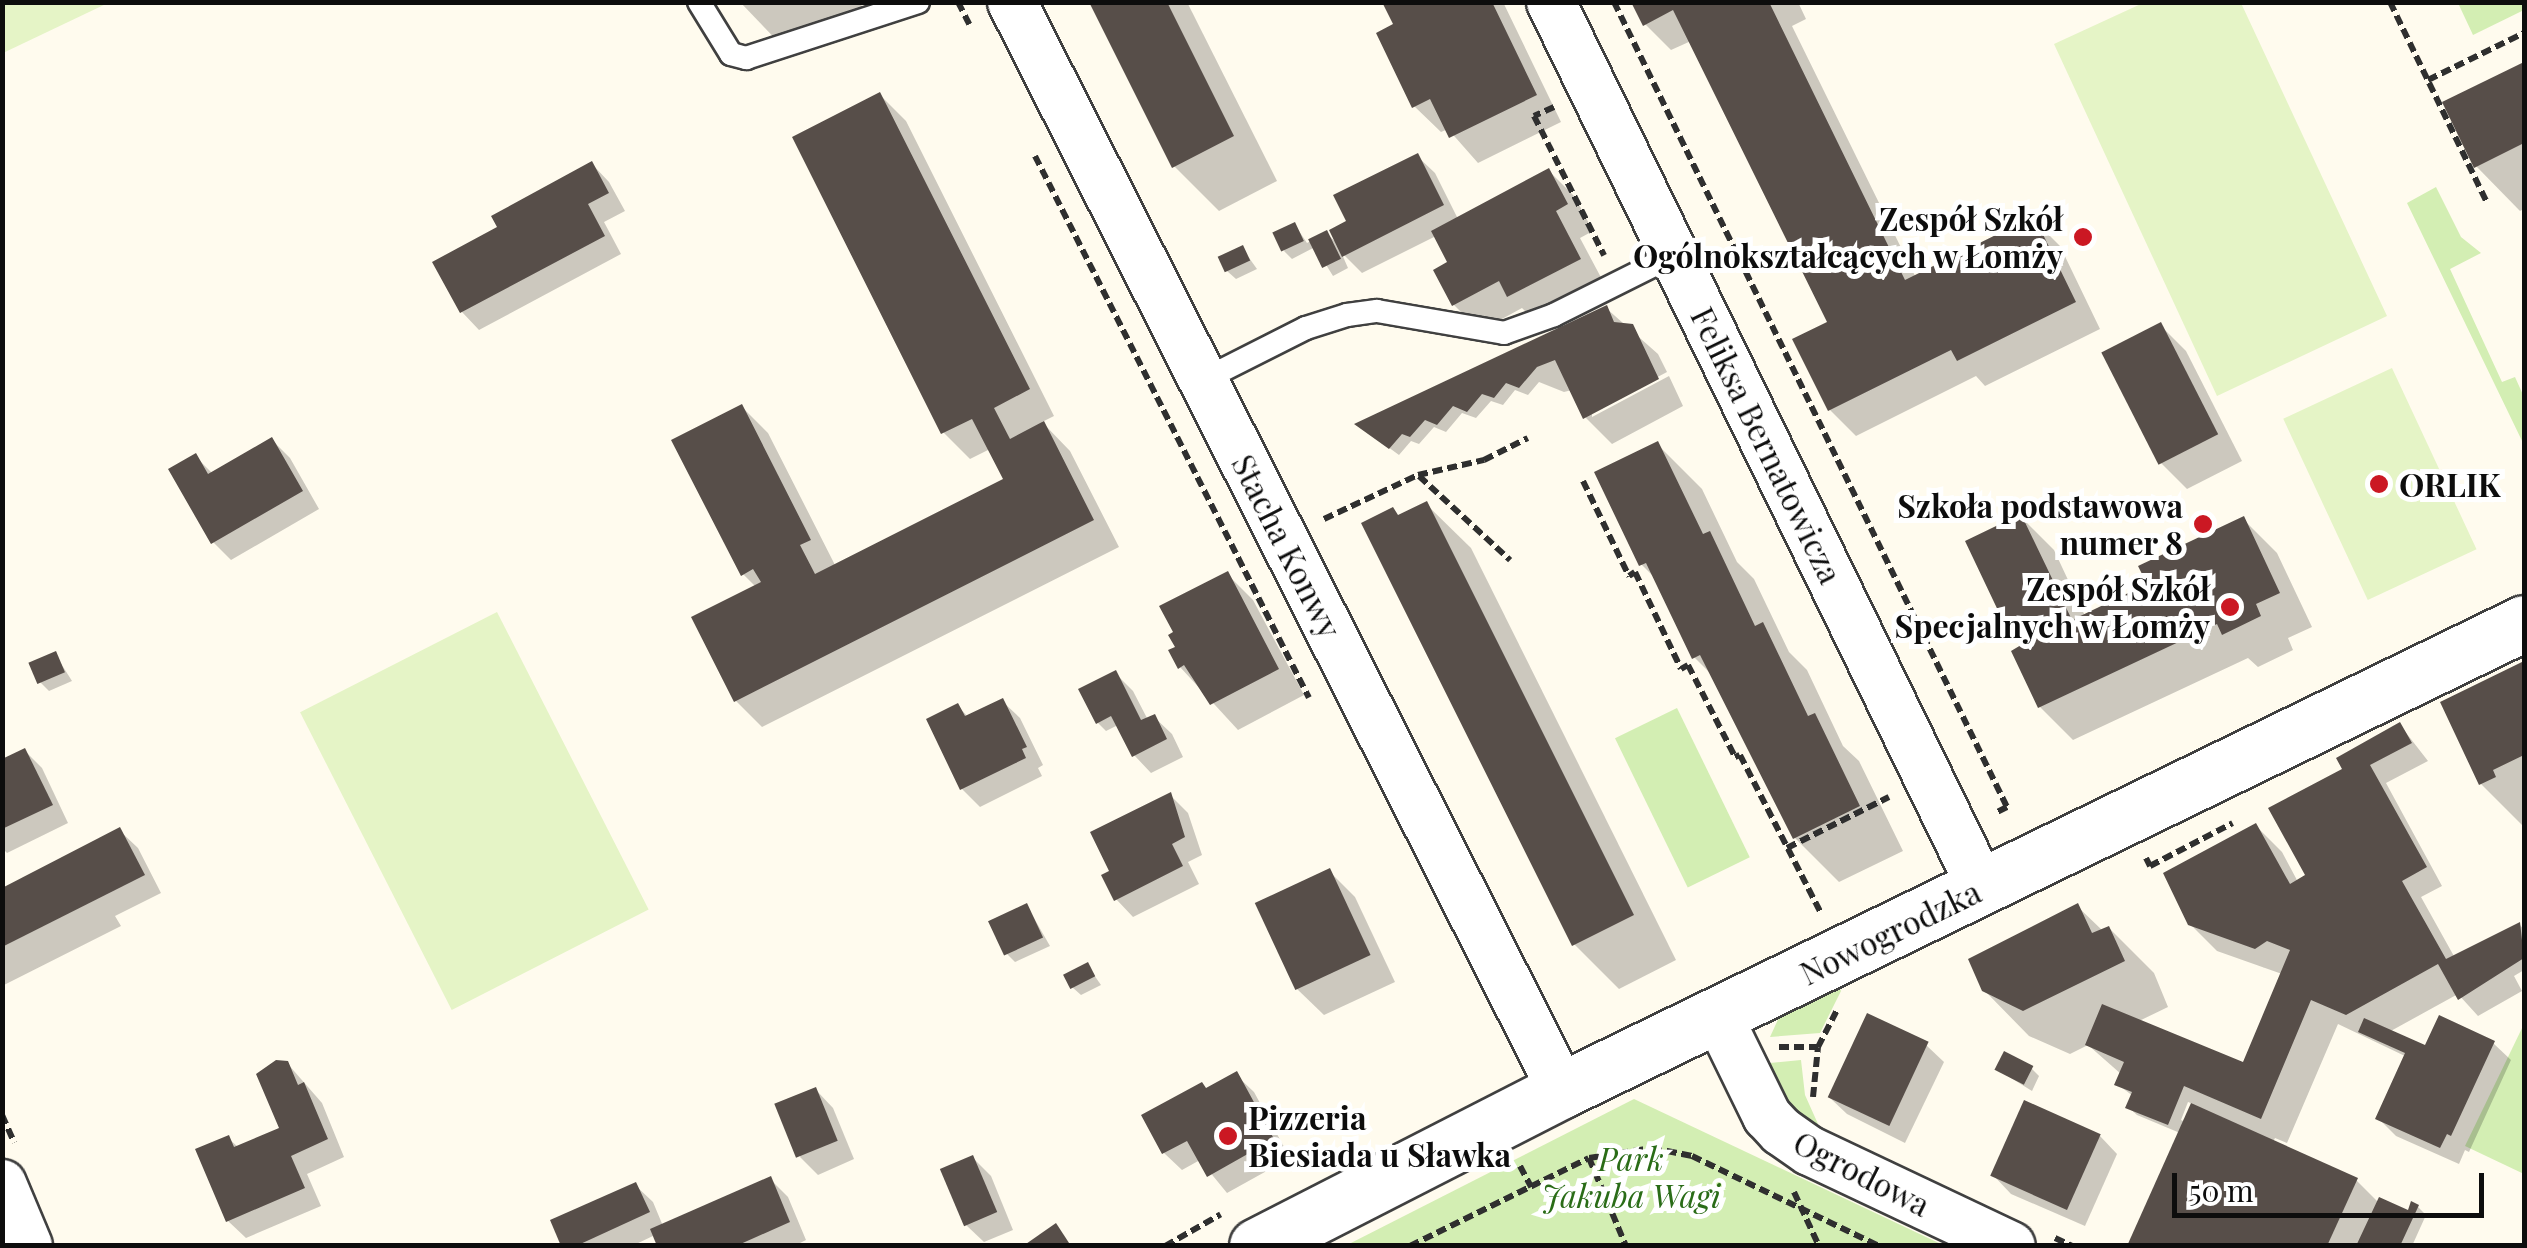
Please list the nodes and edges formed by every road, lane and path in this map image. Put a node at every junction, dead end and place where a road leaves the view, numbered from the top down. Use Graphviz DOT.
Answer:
graph roads {
  1 [pos="699,2"];
  2 [pos="918,2"];
  3 [pos="1012,2"];
  4 [pos="1552,2"];
  5 [pos="1614,2"];
  6 [pos="2390,2"];
  7 [pos="2524,33"];
  8 [pos="2428,80"];
  9 [pos="1555,106"];
  10 [pos="2486,200"];
  11 [pos="1674,255"];
  12 [pos="1618,283"];
  13 [pos="1203,380"];
  14 [pos="1528,438"];
  15 [pos="1833,452"];
  16 [pos="1418,476"];
  17 [pos="1584,481"];
  18 [pos="1319,510"];
  19 [pos="1324,520"];
  20 [pos="1332,537"];
  21 [pos="1510,560"];
  22 [pos="2524,623"];
  23 [pos="1884,777"];
  24 [pos="1893,795"];
  25 [pos="1900,808"];
  26 [pos="2248,815"];
  27 [pos="2140,845"];
  28 [pos="1787,848"];
  29 [pos="1982,888"];
  30 [pos="1842,955"];
  31 [pos="1717,1014"];
  32 [pos="1562,1090"];
  33 [pos="1817,1112"];
  34 [pos="1589,1158"];
  35 [pos="1790,1183"];
  36 [pos="2,1184"];
  37 [pos="1800,1207"];
  38 [pos="2032,1241"];
  39 [pos="28,1246"];
  40 [pos="1258,1246"];
  41 [pos="1410,1246"];
  42 [pos="1626,1246"];
  43 [pos="1820,1246"];
  44 [pos="1879,1246"];
  45 [pos="2072,1246"];
  1 -- 2 [label="lane"];
  3 -- 13 [label="street, Stacha Konwy"];
  4 -- 11 [label="street, Feliksa Bernatowicza"];
  5 -- 15 [label="path"];
  6 -- 8 [label="path"];
  7 -- 8 [label="path"];
  8 -- 10 [label="path"];
  9 -- 12 [label="path"];
  11 -- 12 [label="lane"];
  11 -- 29 [label="street, Feliksa Bernatowicza"];
  12 -- 13 [label="lane"];
  13 -- 32 [label="street, Stacha Konwy"];
  14 -- 16 [label="path"];
  16 -- 19 [label="path"];
  16 -- 21 [label="path"];
  17 -- 28 [label="path"];
  18 -- 19 [label="path"];
  19 -- 20 [label="path"];
  22 -- 29 [label="street, Nowogrodzka"];
  23 -- 24 [label="path"];
  24 -- 25 [label="path"];
  24 -- 28 [label="path"];
  26 -- 27 [label="path"];
  28 -- 30 [label="path"];
  29 -- 30 [label="street, Nowogrodzka"];
  30 -- 31 [label="street, Nowogrodzka"];
  30 -- 33 [label="path"];
  31 -- 32 [label="street, Nowogrodzka"];
  31 -- 38 [label="street, Ogrodowa"];
  32 -- 40 [label="street, Nowogrodzka"];
  34 -- 37 [label="path"];
  34 -- 41 [label="path"];
  34 -- 42 [label="path"];
  35 -- 37 [label="path"];
  36 -- 39 [label="street"];
  37 -- 43 [label="path"];
  37 -- 44 [label="path"];
  38 -- 45 [label="path"];
}
